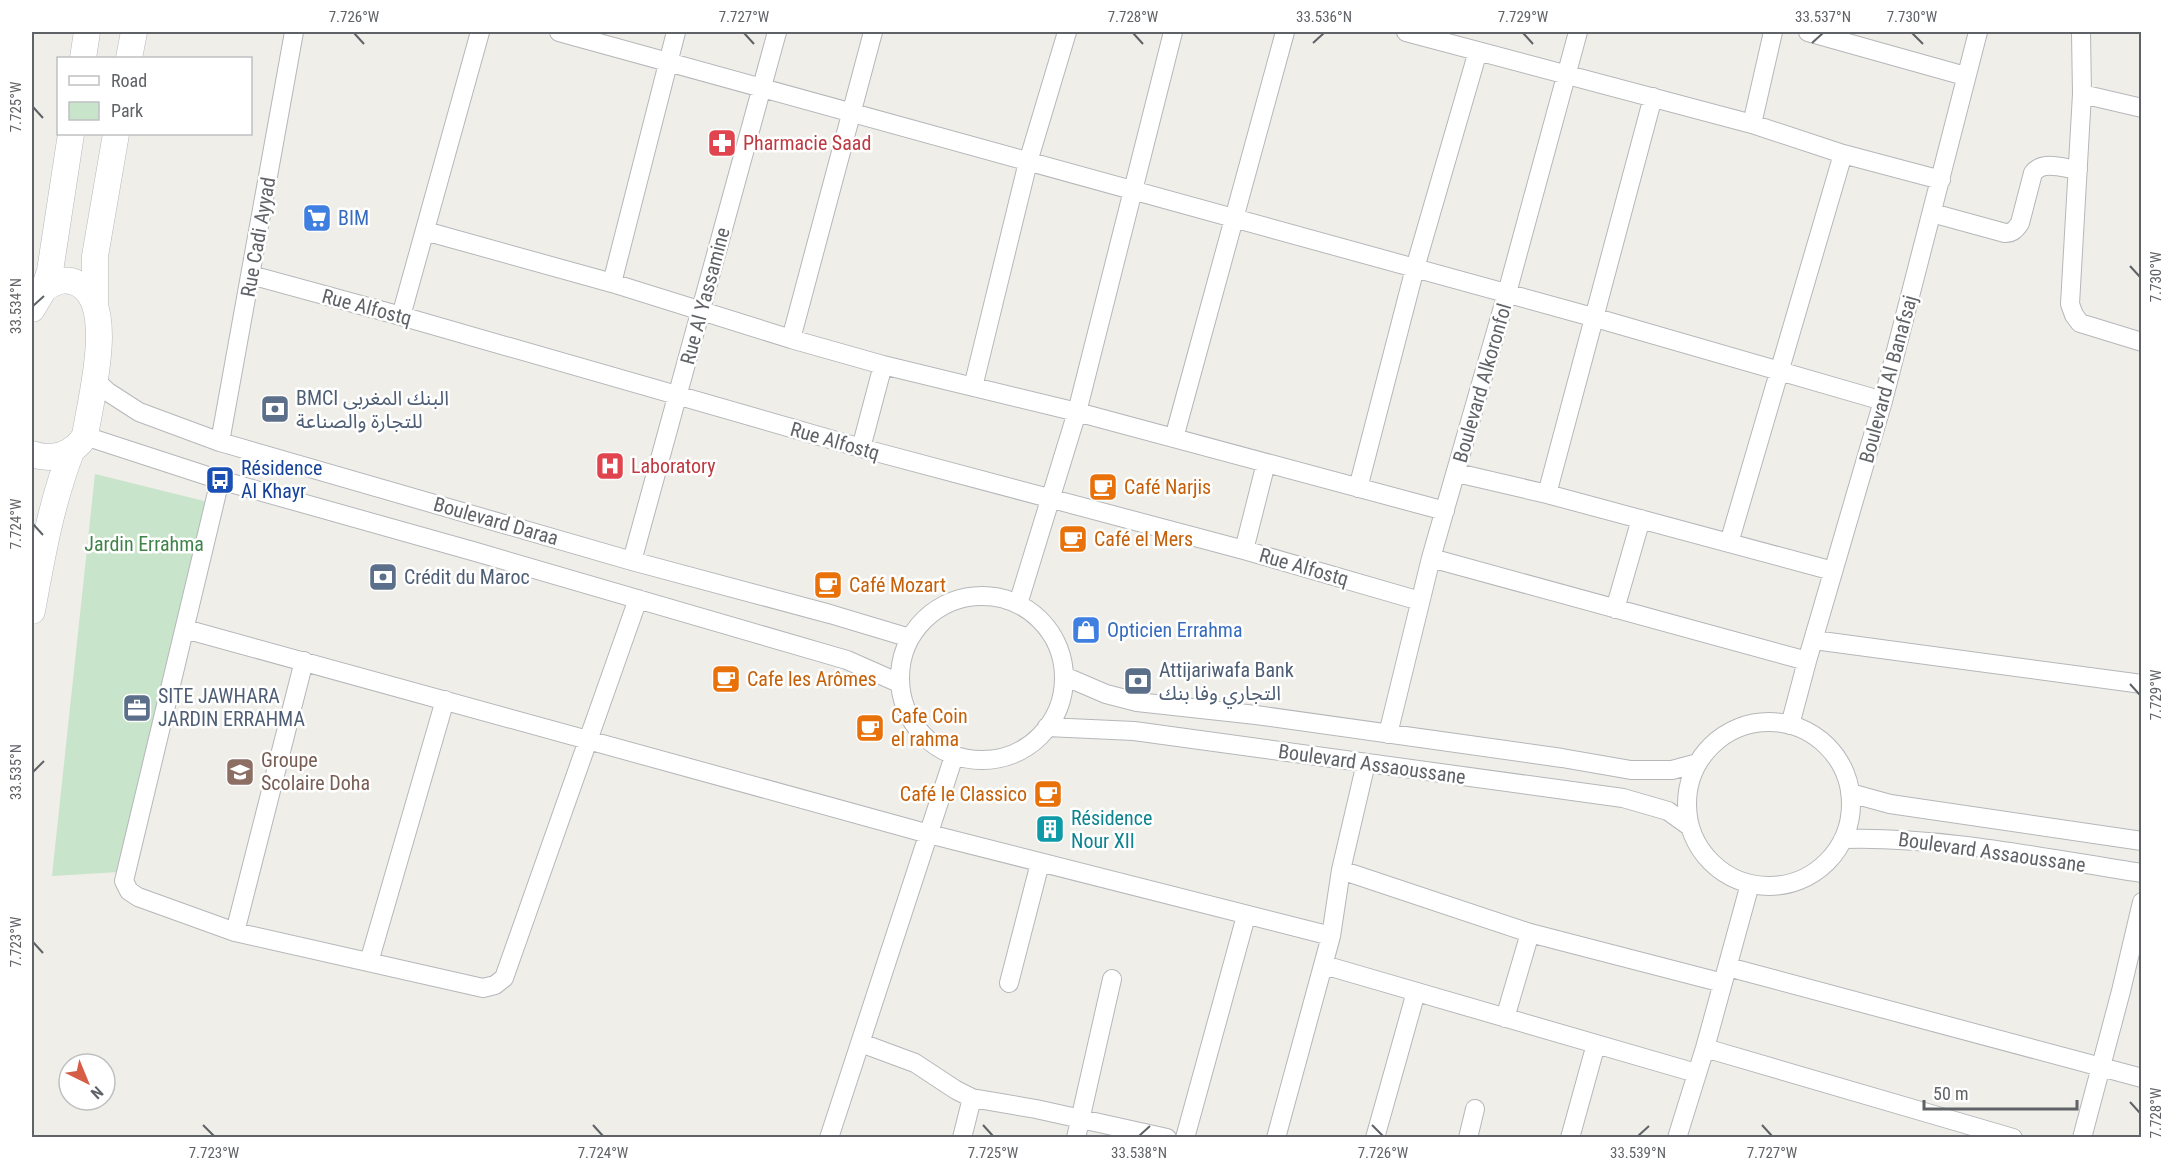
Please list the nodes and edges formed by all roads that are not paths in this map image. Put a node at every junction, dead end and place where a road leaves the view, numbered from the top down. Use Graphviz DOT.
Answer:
graph roads {
  1 [pos="87,32"];
  2 [pos="134,32"];
  3 [pos="294,32"];
  4 [pos="480,32"];
  5 [pos="560,32"];
  6 [pos="676,32"];
  7 [pos="777,32"];
  8 [pos="873,32"];
  9 [pos="1067,32"];
  10 [pos="1173,32"];
  11 [pos="1284,32"];
  12 [pos="1406,32"];
  13 [pos="1578,32"];
  14 [pos="1773,32"];
  15 [pos="1809,32"];
  16 [pos="1978,32"];
  17 [pos="2081,32"];
  18 [pos="1478,51"];
  19 [pos="82,57"];
  20 [pos="129,57"];
  21 [pos="668,61"];
  22 [pos="1567,75"];
  23 [pos="1965,76"];
  24 [pos="761,87"];
  25 [pos="2082,94"];
  26 [pos="1653,98"];
  27 [pos="2142,108"];
  28 [pos="852,112"];
  29 [pos="1752,124"];
  30 [pos="71,135"];
  31 [pos="116,135"];
  32 [pos="1843,154"];
  33 [pos="1028,162"];
  34 [pos="2078,170"];
  35 [pos="1941,180"];
  36 [pos="1133,190"];
  37 [pos="1932,213"];
  38 [pos="1233,218"];
  39 [pos="425,231"];
  40 [pos="1415,268"];
  41 [pos="251,275"];
  42 [pos="612,283"];
  43 [pos="1507,293"];
  44 [pos="38,299"];
  45 [pos="95,305"];
  46 [pos="701,311"];
  47 [pos="401,316"];
  48 [pos="1596,318"];
  49 [pos="791,339"];
  50 [pos="2142,342"];
  51 [pos="883,365"];
  52 [pos="1779,372"];
  53 [pos="94,379"];
  54 [pos="973,387"];
  55 [pos="678,396"];
  56 [pos="1883,401"];
  57 [pos="1077,412"];
  58 [pos="1174,438"];
  59 [pos="220,442"];
  60 [pos="78,444"];
  61 [pos="861,448"];
  62 [pos="32,454"];
  63 [pos="1266,463"];
  64 [pos="1457,473"];
  65 [pos="220,480"];
  66 [pos="1358,488"];
  67 [pos="1547,494"];
  68 [pos="1049,498"];
  69 [pos="1444,512"];
  70 [pos="1641,519"];
  71 [pos="1729,543"];
  72 [pos="1244,550"];
  73 [pos="1431,558"];
  74 [pos="632,561"];
  75 [pos="1833,571"];
  76 [pos="638,598"];
  77 [pos="1420,601"];
  78 [pos="1018,604"];
  79 [pos="1615,609"];
  80 [pos="32,611"];
  81 [pos="185,629"];
  82 [pos="910,638"];
  83 [pos="1814,640"];
  84 [pos="304,661"];
  85 [pos="1807,661"];
  86 [pos="1064,676"];
  87 [pos="899,683"];
  88 [pos="2142,684"];
  89 [pos="445,700"];
  90 [pos="1790,725"];
  91 [pos="1047,727"];
  92 [pos="1388,734"];
  93 [pos="588,741"];
  94 [pos="954,756"];
  95 [pos="1366,763"];
  96 [pos="1698,763"];
  97 [pos="1850,793"];
  98 [pos="1689,826"];
  99 [pos="929,834"];
  100 [pos="1843,838"];
  101 [pos="2142,842"];
  102 [pos="1040,863"];
  103 [pos="1341,870"];
  104 [pos="2142,873"];
  105 [pos="1750,884"];
  106 [pos="2142,902"];
  107 [pos="1246,916"];
  108 [pos="235,932"];
  109 [pos="1530,933"];
  110 [pos="1331,936"];
  111 [pos="369,962"];
  112 [pos="1324,965"];
  113 [pos="1725,975"];
  114 [pos="1113,979"];
  115 [pos="1009,983"];
  116 [pos="1416,992"];
  117 [pos="1506,1018"];
  118 [pos="861,1043"];
  119 [pos="1596,1044"];
  120 [pos="1705,1048"];
  121 [pos="2100,1067"];
  122 [pos="1696,1073"];
  123 [pos="2142,1078"];
  124 [pos="972,1098"];
  125 [pos="1475,1109"];
  126 [pos="1078,1129"];
  127 [pos="1984,1134"];
  128 [pos="829,1137"];
  129 [pos="962,1137"];
  130 [pos="1167,1137"];
  131 [pos="1185,1137"];
  132 [pos="1276,1137"];
  133 [pos="1375,1137"];
  134 [pos="1468,1137"];
  135 [pos="1570,1137"];
  136 [pos="1677,1137"];
  137 [pos="2013,1137"];
  138 [pos="2082,1137"];
  1 -- 19 [label="main road"];
  2 -- 20 [label="main road"];
  3 -- 41 [label="street, Rue Cadi Ayyad"];
  4 -- 39 [label="street"];
  5 -- 21 [label="street"];
  6 -- 21 [label="street"];
  7 -- 24 [label="street, Rue Al Yassamine"];
  8 -- 28 [label="street"];
  9 -- 33 [label="street"];
  10 -- 36 [label="street"];
  11 -- 38 [label="street"];
  12 -- 18 [label="street"];
  13 -- 22 [label="street, Boulevard Alkoronfol"];
  14 -- 29 [label="street"];
  15 -- 23 [label="street"];
  16 -- 23 [label="street, Boulevard Al Banafsaj"];
  17 -- 25 [label="street"];
  18 -- 22 [label="street"];
  18 -- 40 [label="street"];
  21 -- 24 [label="street"];
  21 -- 42 [label="street"];
  22 -- 26 [label="street"];
  22 -- 43 [label="street, Boulevard Alkoronfol"];
  23 -- 35 [label="street, Boulevard Al Banafsaj"];
  24 -- 28 [label="street"];
  24 -- 46 [label="street, Rue Al Yassamine"];
  25 -- 27 [label="street"];
  25 -- 34 [label="street"];
  26 -- 29 [label="street"];
  26 -- 48 [label="street"];
  28 -- 33 [label="street"];
  28 -- 49 [label="street"];
  29 -- 32 [label="street"];
  30 -- 44 [label="main road"];
  31 -- 45 [label="main road"];
  32 -- 35 [label="street"];
  32 -- 52 [label="street"];
  33 -- 36 [label="street"];
  33 -- 54 [label="street"];
  34 -- 37 [label="street"];
  34 -- 50 [label="street"];
  35 -- 37 [label="street, Boulevard Al Banafsaj"];
  36 -- 38 [label="street"];
  36 -- 57 [label="street"];
  37 -- 56 [label="street, Boulevard Al Banafsaj"];
  38 -- 40 [label="street"];
  38 -- 58 [label="street"];
  39 -- 42 [label="street"];
  39 -- 47 [label="street"];
  40 -- 43 [label="street"];
  40 -- 66 [label="street"];
  41 -- 47 [label="street, Rue Alfostq"];
  41 -- 59 [label="street, Rue Cadi Ayyad"];
  42 -- 46 [label="street"];
  43 -- 48 [label="street"];
  43 -- 64 [label="street, Boulevard Alkoronfol"];
  44 -- 45 [label="main road"];
  45 -- 53 [label="main road"];
  46 -- 49 [label="street"];
  46 -- 55 [label="street, Rue Al Yassamine"];
  47 -- 55 [label="street, Rue Alfostq"];
  48 -- 52 [label="street"];
  48 -- 67 [label="street"];
  49 -- 51 [label="street"];
  51 -- 54 [label="street"];
  51 -- 61 [label="street"];
  52 -- 56 [label="street"];
  52 -- 71 [label="street"];
  53 -- 59 [label="street, Boulevard Daraa"];
  53 -- 60 [label="main road"];
  54 -- 57 [label="street"];
  55 -- 61 [label="street, Rue Alfostq"];
  55 -- 74 [label="street, Rue Al Yassamine"];
  56 -- 75 [label="street, Boulevard Al Banafsaj"];
  57 -- 58 [label="street"];
  57 -- 68 [label="street"];
  58 -- 63 [label="street"];
  59 -- 74 [label="street, Boulevard Daraa"];
  60 -- 62 [label="main road"];
  60 -- 65 [label="street, Boulevard Daraa"];
  60 -- 80 [label="main road"];
  61 -- 68 [label="street, Rue Alfostq"];
  63 -- 66 [label="street"];
  63 -- 72 [label="street"];
  64 -- 67 [label="street"];
  64 -- 69 [label="street, Boulevard Alkoronfol"];
  65 -- 76 [label="street, Boulevard Daraa"];
  65 -- 81 [label="street"];
  66 -- 69 [label="street"];
  67 -- 70 [label="street"];
  68 -- 72 [label="street, Rue Alfostq"];
  68 -- 78 [label="street"];
  69 -- 73 [label="street, Boulevard Alkoronfol"];
  70 -- 71 [label="street"];
  70 -- 79 [label="street"];
  71 -- 75 [label="street"];
  72 -- 77 [label="street, Rue Alfostq"];
  73 -- 77 [label="street, Boulevard Alkoronfol"];
  73 -- 79 [label="street"];
  74 -- 82 [label="street, Boulevard Daraa"];
  75 -- 83 [label="street, Boulevard Al Banafsaj"];
  76 -- 87 [label="street, Boulevard Daraa"];
  76 -- 93 [label="street"];
  77 -- 92 [label="street, Boulevard Alkoronfol"];
  78 -- 82 [label="street"];
  78 -- 86 [label="street"];
  79 -- 85 [label="street"];
  81 -- 84 [label="street"];
  81 -- 108 [label="street"];
  82 -- 87 [label="street"];
  83 -- 85 [label="street, Boulevard Al Banafsaj"];
  83 -- 88 [label="street"];
  84 -- 89 [label="street"];
  84 -- 108 [label="street"];
  85 -- 90 [label="street, Boulevard Al Banafsaj"];
  86 -- 91 [label="street"];
  86 -- 92 [label="street, Boulevard Assaoussane"];
  87 -- 94 [label="street"];
  89 -- 93 [label="street"];
  89 -- 111 [label="street"];
  90 -- 96 [label="street"];
  90 -- 97 [label="street"];
  91 -- 94 [label="street"];
  91 -- 95 [label="street, Boulevard Assaoussane"];
  92 -- 96 [label="street, Boulevard Assaoussane"];
  93 -- 99 [label="street"];
  93 -- 111 [label="street"];
  94 -- 99 [label="street"];
  95 -- 98 [label="street, Boulevard Assaoussane"];
  95 -- 103 [label="street"];
  96 -- 98 [label="street"];
  97 -- 100 [label="street"];
  97 -- 101 [label="street, Boulevard Assaoussane"];
  98 -- 105 [label="street"];
  99 -- 102 [label="street"];
  99 -- 118 [label="street"];
  100 -- 104 [label="street, Boulevard Assaoussane"];
  100 -- 105 [label="street"];
  102 -- 107 [label="street"];
  102 -- 115 [label="street"];
  103 -- 109 [label="street"];
  103 -- 110 [label="street"];
  105 -- 113 [label="street"];
  106 -- 121 [label="street"];
  107 -- 110 [label="street"];
  107 -- 131 [label="street"];
  108 -- 111 [label="street"];
  109 -- 113 [label="street"];
  109 -- 117 [label="street"];
  110 -- 112 [label="street"];
  112 -- 116 [label="street"];
  112 -- 132 [label="street"];
  113 -- 120 [label="street"];
  113 -- 121 [label="street"];
  114 -- 126 [label="street"];
  116 -- 117 [label="street"];
  116 -- 133 [label="street"];
  117 -- 119 [label="street"];
  118 -- 124 [label="street"];
  118 -- 128 [label="street"];
  119 -- 122 [label="street"];
  119 -- 135 [label="street"];
  120 -- 122 [label="street"];
  120 -- 127 [label="street"];
  121 -- 123 [label="street"];
  121 -- 138 [label="street"];
  122 -- 136 [label="street"];
  124 -- 126 [label="street"];
  124 -- 129 [label="street"];
  125 -- 134 [label="street"];
  126 -- 130 [label="street"];
  127 -- 137 [label="street"];
}
